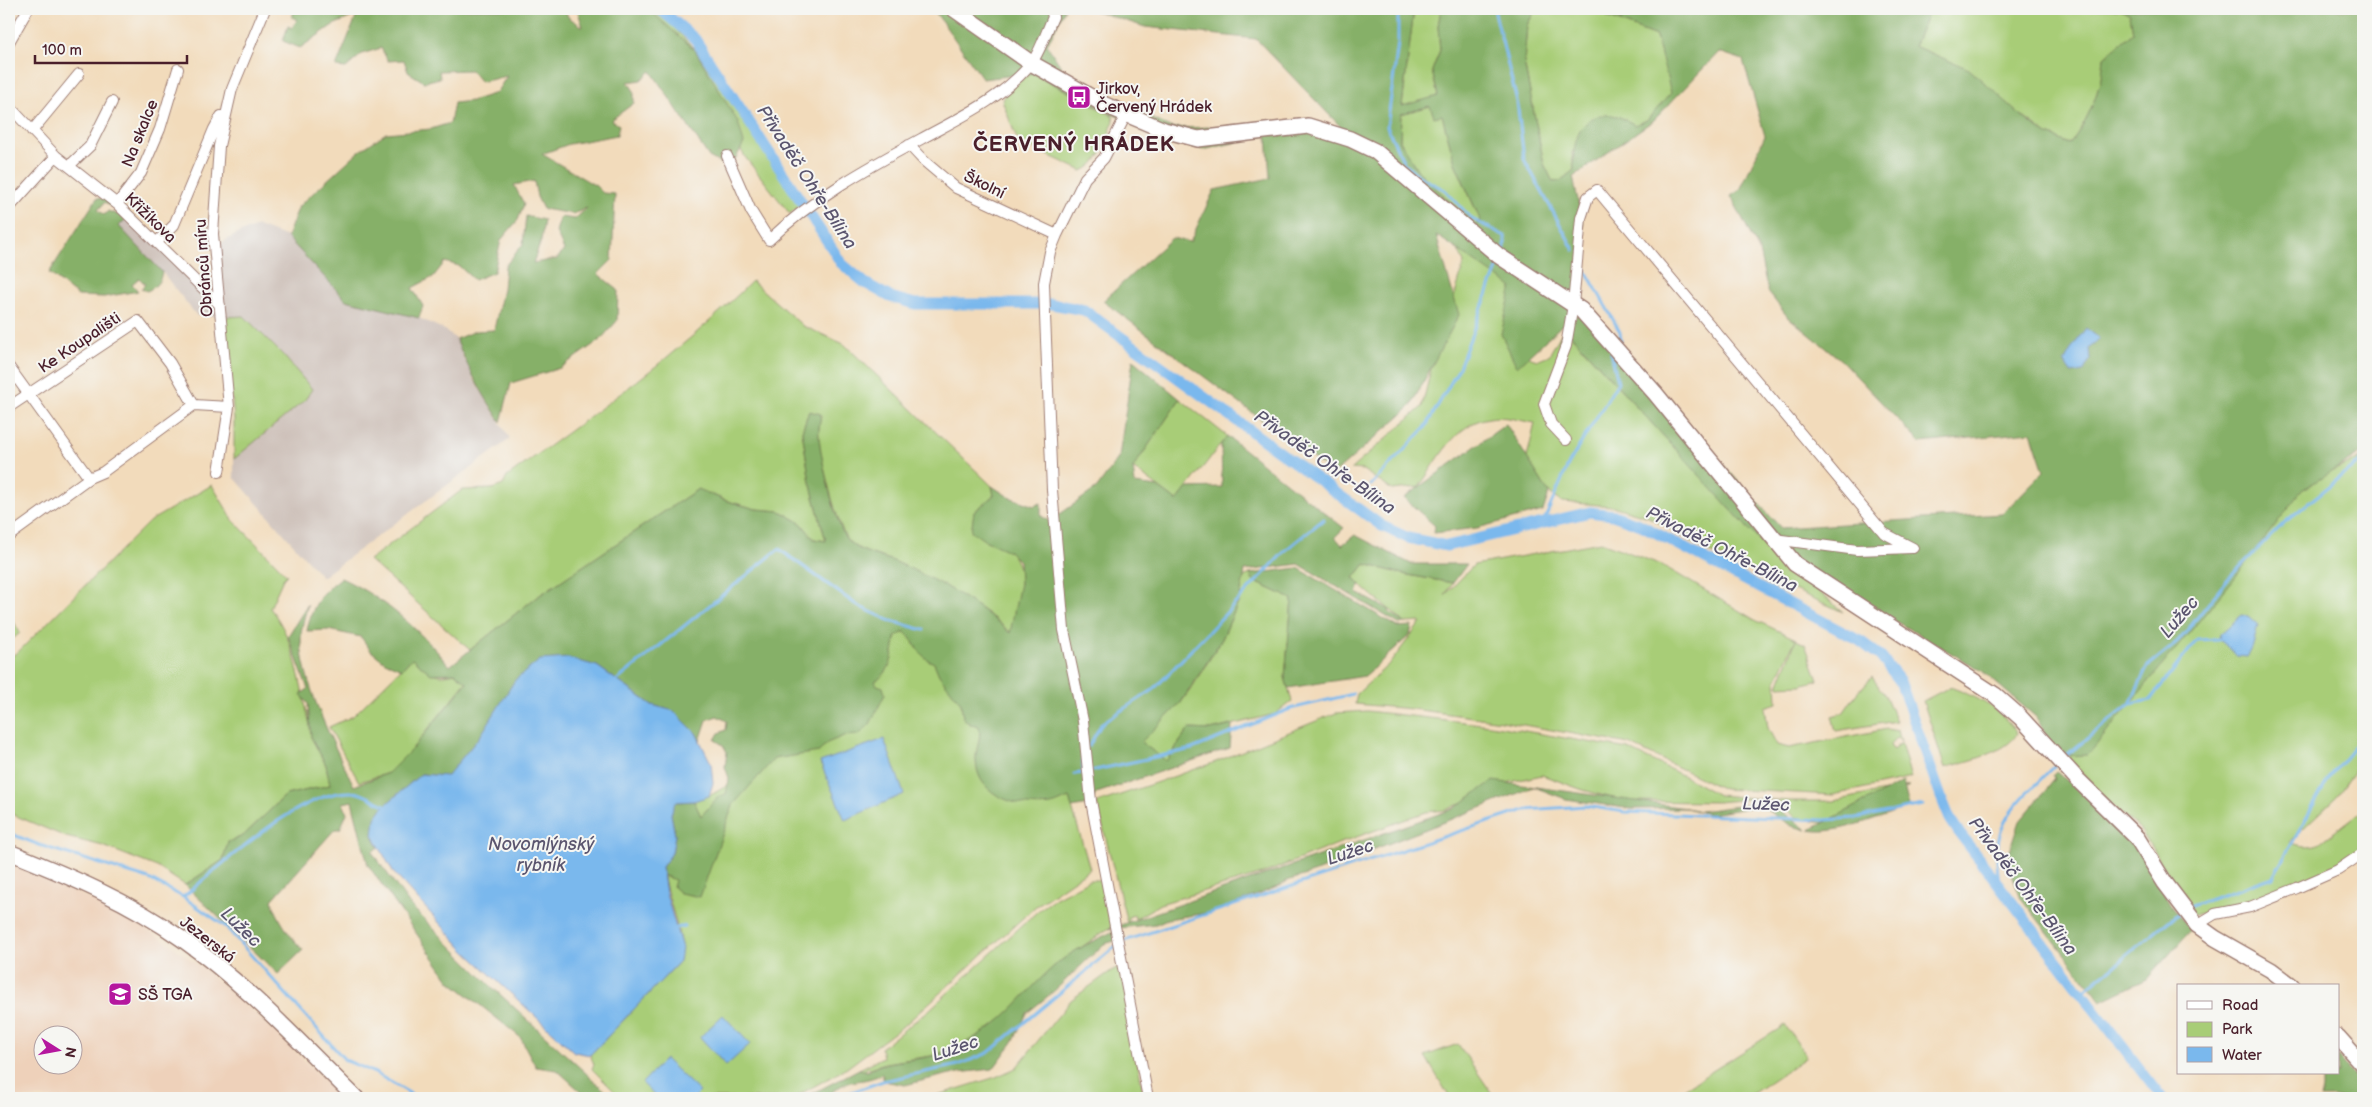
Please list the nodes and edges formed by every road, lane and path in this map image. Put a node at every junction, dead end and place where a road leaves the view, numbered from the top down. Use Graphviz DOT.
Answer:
graph roads {
  1 [pos="28,9"];
  2 [pos="265,9"];
  3 [pos="954,9"];
  4 [pos="1051,9"];
  5 [pos="9,42"];
  6 [pos="1031,63"];
  7 [pos="178,68"];
  8 [pos="79,74"];
  9 [pos="112,102"];
  10 [pos="9,106"];
  11 [pos="226,109"];
  12 [pos="1127,113"];
  13 [pos="32,131"];
  14 [pos="910,145"];
  15 [pos="56,156"];
  16 [pos="727,156"];
  17 [pos="69,166"];
  18 [pos="117,204"];
  19 [pos="9,208"];
  20 [pos="1057,235"];
  21 [pos="157,242"];
  22 [pos="220,305"];
  23 [pos="1573,305"];
  24 [pos="9,367"];
  25 [pos="28,394"];
  26 [pos="194,405"];
  27 [pos="228,406"];
  28 [pos="9,408"];
  29 [pos="1566,440"];
  30 [pos="219,472"];
  31 [pos="88,478"];
  32 [pos="9,536"];
  33 [pos="1774,539"];
  34 [pos="9,852"];
  35 [pos="2363,853"];
  36 [pos="2198,925"];
  37 [pos="2289,984"];
  38 [pos="2340,1039"];
  39 [pos="2363,1065"];
  40 [pos="356,1098"];
  41 [pos="1148,1098"];
  1 -- 5 [label="street"];
  2 -- 11 [label="street, Obránců míru"];
  3 -- 6 [label="street"];
  4 -- 6 [label="street"];
  6 -- 12 [label="street"];
  6 -- 14 [label="street"];
  7 -- 18 [label="street, Na skalce"];
  8 -- 13 [label="street"];
  9 -- 17 [label="street"];
  10 -- 13 [label="street, Křižíkova"];
  11 -- 21 [label="street"];
  11 -- 22 [label="street, Obránců míru"];
  12 -- 20 [label="street"];
  12 -- 23 [label="street"];
  13 -- 15 [label="street, Křižíkova"];
  14 -- 16 [label="street"];
  14 -- 20 [label="street, Školní"];
  15 -- 17 [label="street, Křižíkova"];
  15 -- 19 [label="street"];
  17 -- 18 [label="street, Křižíkova"];
  18 -- 21 [label="street, Křižíkova"];
  20 -- 41 [label="street"];
  21 -- 22 [label="street, Křižíkova"];
  22 -- 27 [label="street, Obránců míru"];
  23 -- 29 [label="street"];
  23 -- 33 [label="street"];
  23 -- 33 [label="street"];
  24 -- 25 [label="street, Ke Koupališti"];
  25 -- 26 [label="street, Ke Koupališti"];
  25 -- 28 [label="street, Ke Koupališti"];
  25 -- 31 [label="street, Ke Koupališti"];
  26 -- 27 [label="street"];
  26 -- 31 [label="street"];
  27 -- 30 [label="street, Obránců míru"];
  31 -- 32 [label="street"];
  33 -- 36 [label="street"];
  34 -- 40 [label="street, Jezerská"];
  35 -- 36 [label="street"];
  36 -- 37 [label="street"];
  38 -- 39 [label="street"];
}
